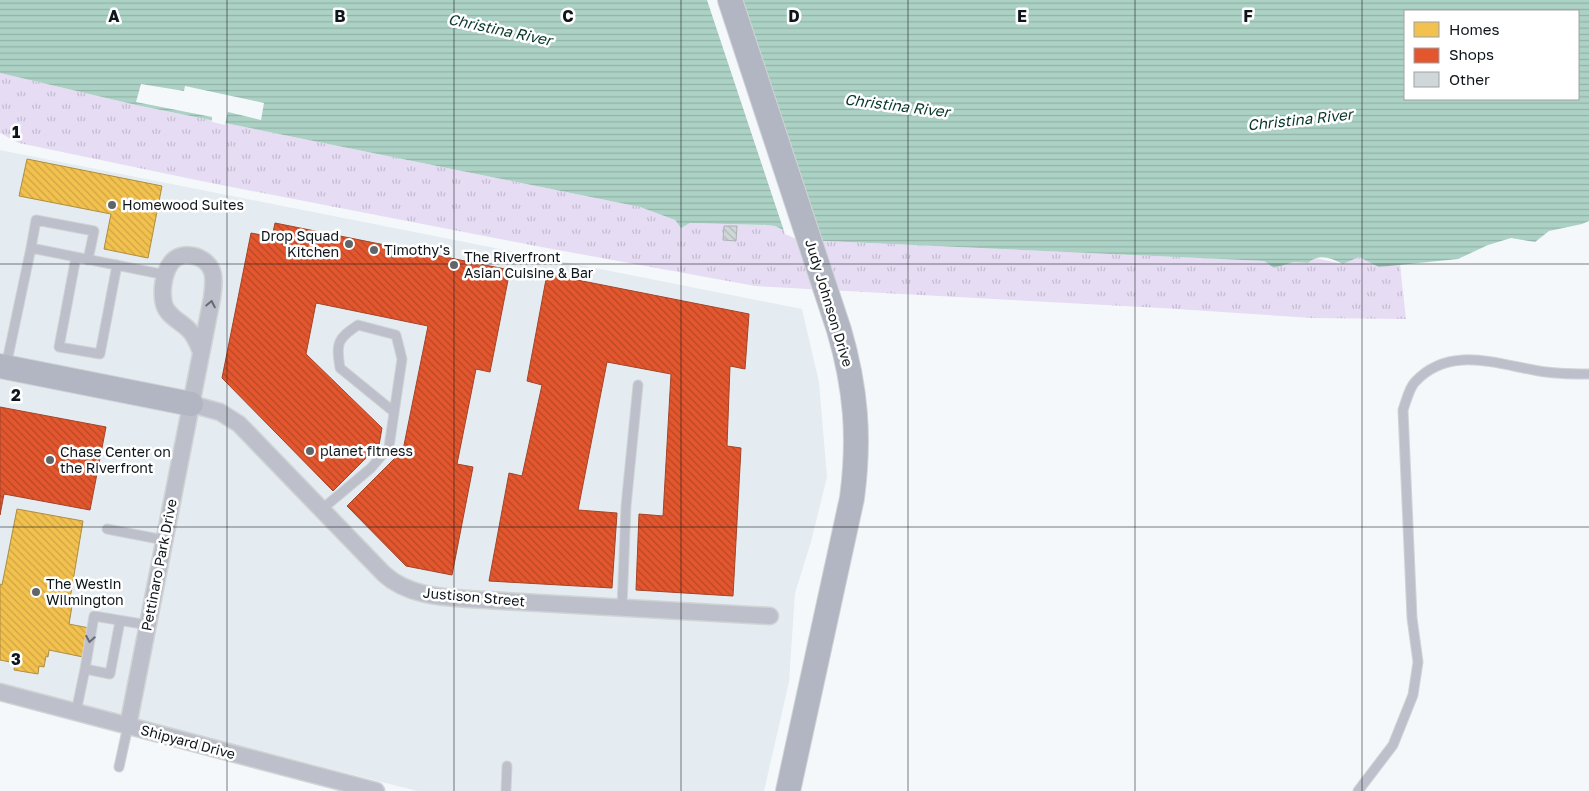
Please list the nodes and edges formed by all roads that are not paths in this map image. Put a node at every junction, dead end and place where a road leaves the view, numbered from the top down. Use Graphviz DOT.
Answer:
graph roads {
  1 [pos="730,0"];
  2 [pos="31,248"];
  3 [pos="76,257"];
  4 [pos="88,260"];
  5 [pos="117,265"];
  6 [pos="166,275"];
  7 [pos="201,352"];
  8 [pos="3,366"];
  9 [pos="1589,374"];
  10 [pos="638,385"];
  11 [pos="190,404"];
  12 [pos="394,412"];
  13 [pos="321,510"];
  14 [pos="107,530"];
  15 [pos="164,540"];
  16 [pos="622,607"];
  17 [pos="770,616"];
  18 [pos="120,621"];
  19 [pos="148,625"];
  20 [pos="85,670"];
  21 [pos="0,692"];
  22 [pos="76,712"];
  23 [pos="128,726"];
  24 [pos="507,766"];
  25 [pos="118,767"];
  26 [pos="376,791"];
  27 [pos="506,791"];
  28 [pos="788,791"];
  29 [pos="1358,791"];
  1 -- 28 [label="street, Judy Johnson Drive"];
  2 -- 3 [label="lane"];
  2 -- 4 [label="lane"];
  2 -- 8 [label="lane"];
  3 -- 4 [label="lane"];
  3 -- 5 [label="lane"];
  4 -- 5 [label="lane"];
  5 -- 6 [label="lane"];
  6 -- 7 [label="street"];
  7 -- 6 [label="street, Pettinaro Park Drive, one-way"];
  7 -- 11 [label="street, Pettinaro Park Drive"];
  8 -- 11 [label="street"];
  9 -- 29 [label="lane"];
  10 -- 16 [label="lane"];
  11 -- 13 [label="street, Justison Street"];
  11 -- 15 [label="street, Pettinaro Park Drive"];
  12 -- 12 [label="lane"];
  12 -- 13 [label="lane"];
  13 -- 16 [label="street, Justison Street"];
  14 -- 15 [label="lane"];
  15 -- 19 [label="street, Pettinaro Park Drive"];
  16 -- 17 [label="street, Justison Street"];
  18 -- 19 [label="lane"];
  18 -- 20 [label="lane"];
  18 -- 20 [label="lane, one-way"];
  19 -- 23 [label="street, Pettinaro Park Drive"];
  20 -- 22 [label="lane"];
  21 -- 22 [label="street, Shipyard Drive"];
  22 -- 23 [label="street, Shipyard Drive"];
  23 -- 25 [label="lane"];
  23 -- 26 [label="street, Shipyard Drive"];
  24 -- 27 [label="lane"];
}
